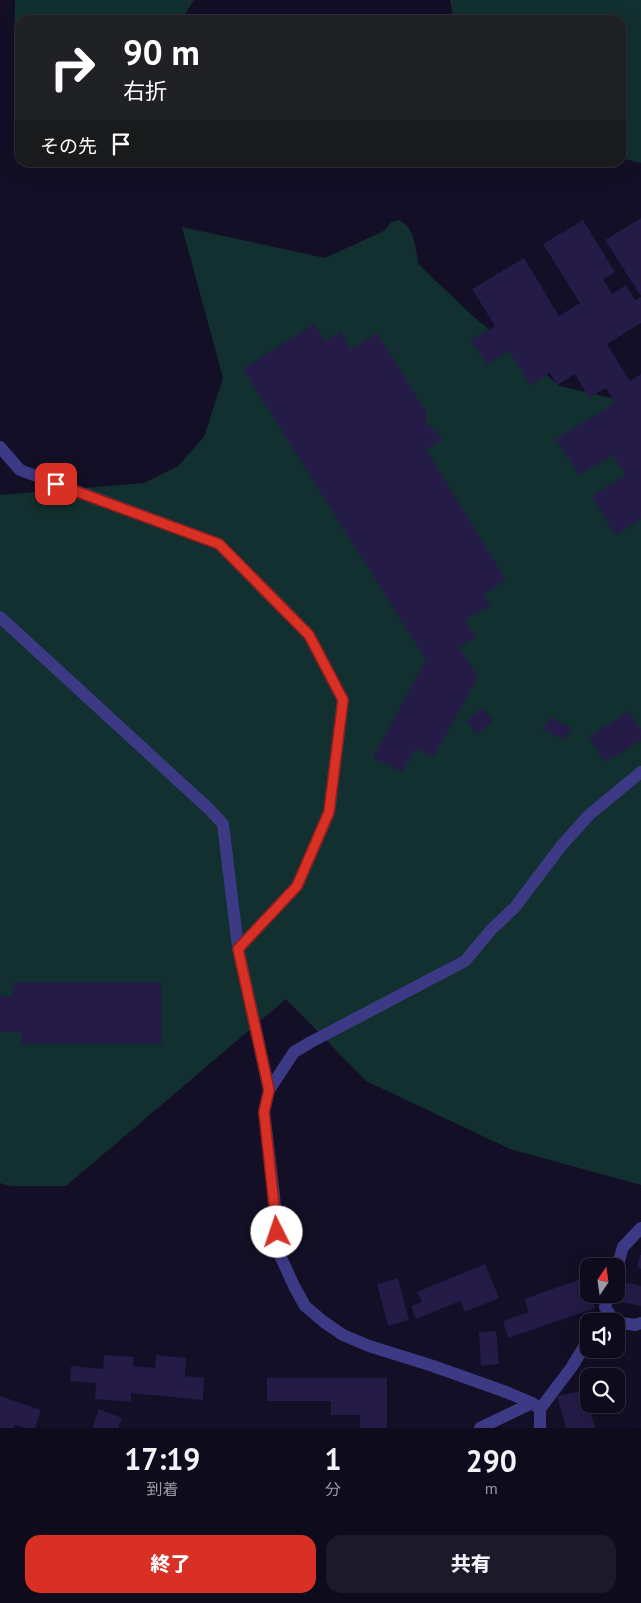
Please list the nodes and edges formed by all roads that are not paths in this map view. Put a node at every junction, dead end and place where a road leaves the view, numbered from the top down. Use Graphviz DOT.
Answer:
graph roads {
  1 [pos="0,447"];
  2 [pos="0,617"];
  3 [pos="641,772"];
  4 [pos="238,949"];
  5 [pos="269,1090"];
  6 [pos="641,1228"];
  7 [pos="620,1258"];
  8 [pos="625,1324"];
  9 [pos="639,1328"];
  10 [pos="580,1354"];
  11 [pos="536,1406"];
  12 [pos="480,1428"];
  13 [pos="540,1428"];
  1 -- 4 [label="street"];
  2 -- 4 [label="street"];
  3 -- 5 [label="street"];
  4 -- 5 [label="street"];
  5 -- 11 [label="street"];
  6 -- 7 [label="street"];
  8 -- 9 [label="street"];
  10 -- 11 [label="street"];
  11 -- 12 [label="street"];
  11 -- 13 [label="street"];
}
